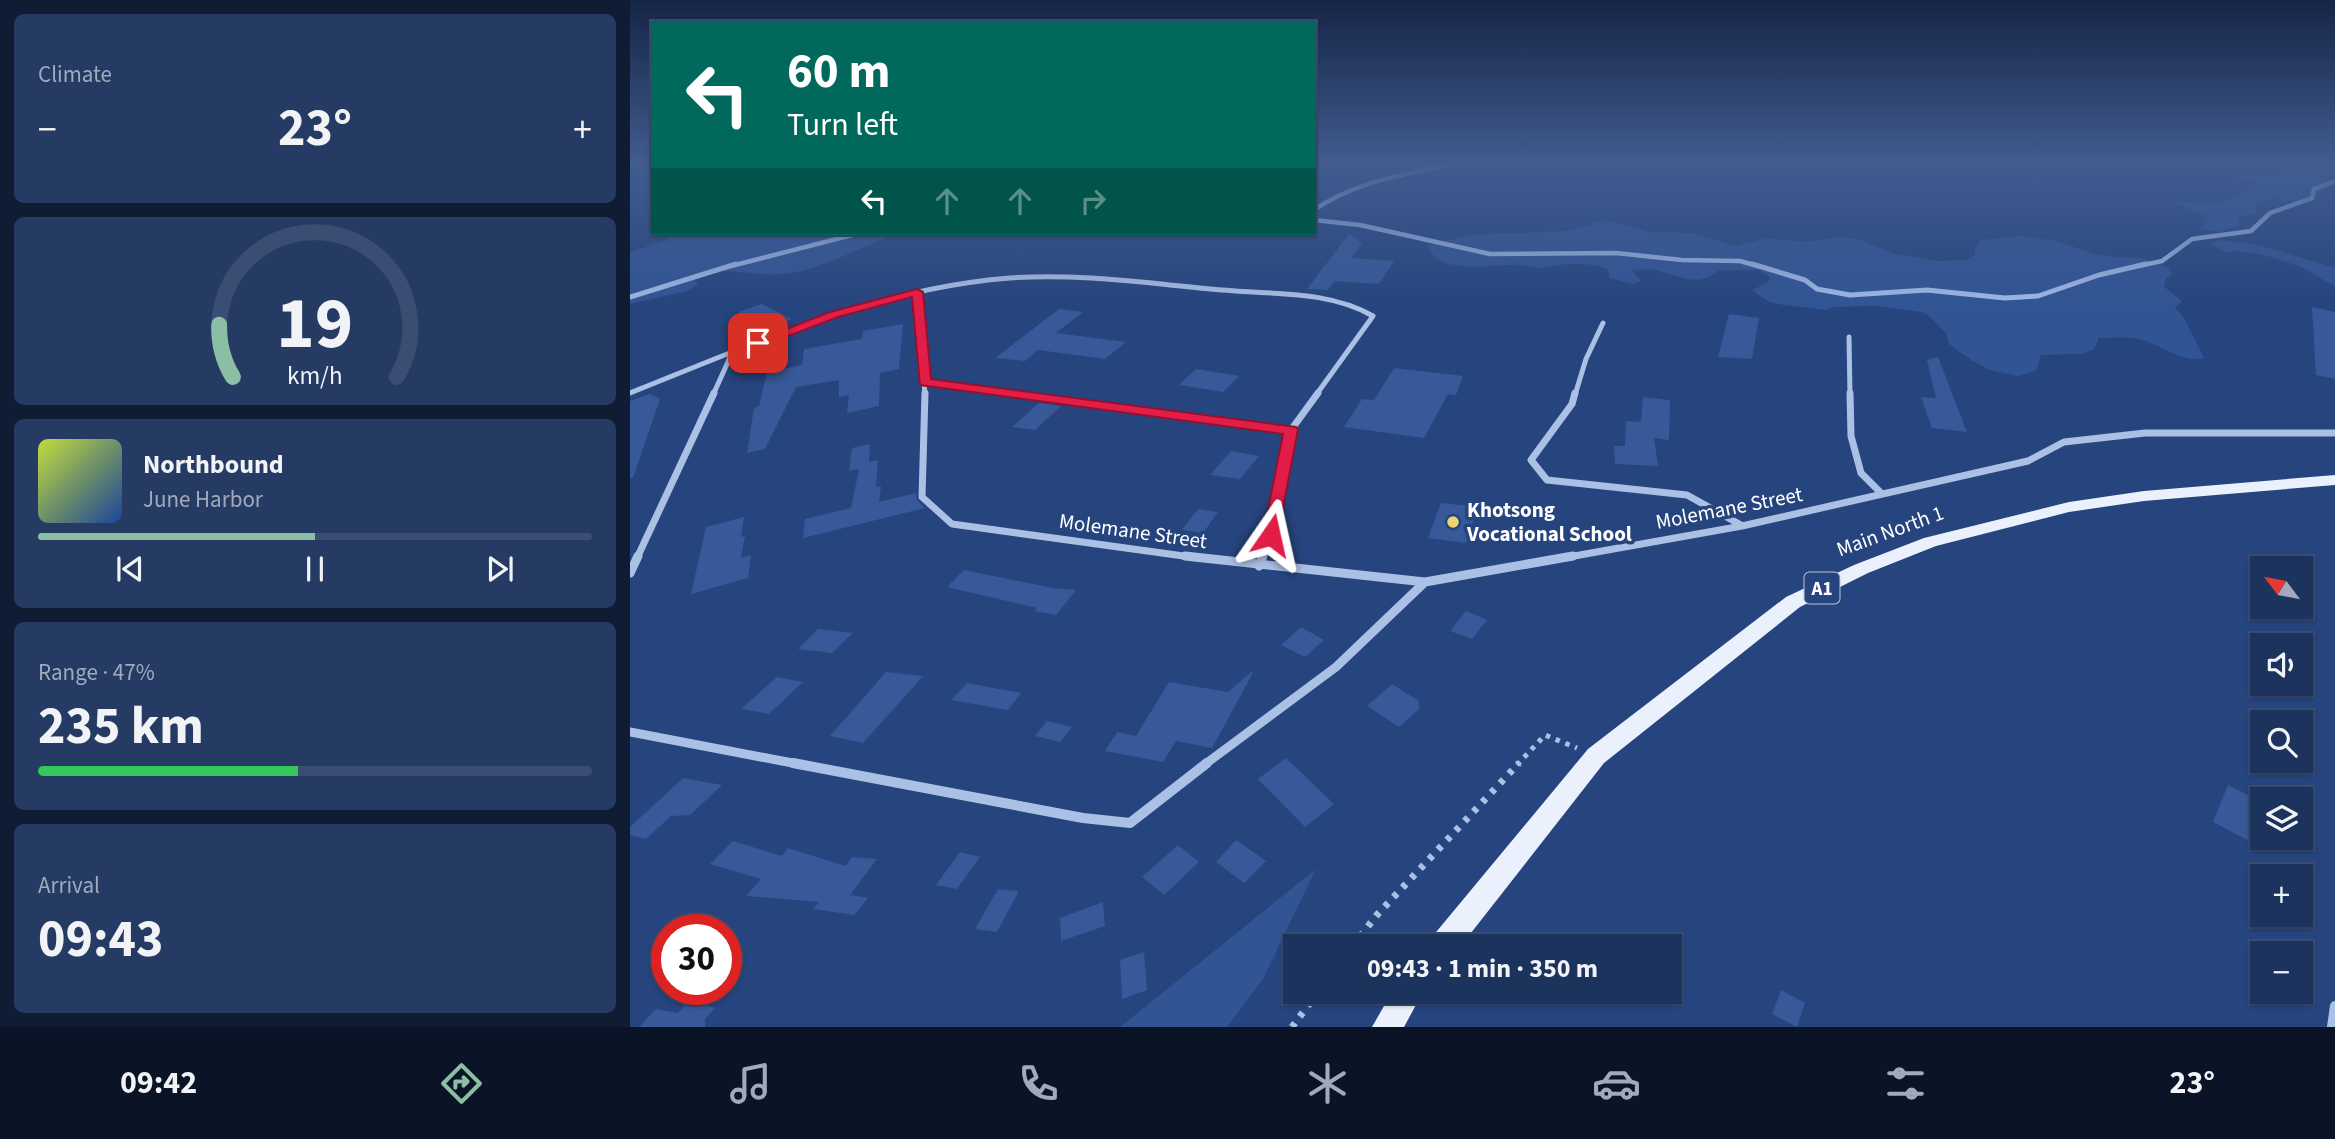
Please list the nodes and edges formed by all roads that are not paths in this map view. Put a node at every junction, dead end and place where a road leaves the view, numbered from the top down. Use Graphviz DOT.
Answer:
graph roads {
  1 [pos="917,292"];
  2 [pos="1603,323"];
  3 [pos="1849,337"];
  4 [pos="732,353"];
  5 [pos="925,382"];
  6 [pos="630,393"];
  7 [pos="1291,430"];
  8 [pos="2335,433"];
  9 [pos="2335,480"];
  10 [pos="1881,494"];
  11 [pos="1742,526"];
  12 [pos="1259,566"];
  13 [pos="630,573"];
  14 [pos="1424,582"];
  15 [pos="630,732"];
  16 [pos="1452,934"];
  17 [pos="1401,1004"];
  18 [pos="2335,1006"];
  19 [pos="1387,1027"];
  20 [pos="2332,1027"];
  1 -- 4 [label="street"];
  1 -- 5 [label="street, Molemane Street"];
  1 -- 7 [label="street"];
  2 -- 11 [label="street"];
  3 -- 10 [label="street"];
  4 -- 6 [label="street"];
  4 -- 13 [label="street"];
  5 -- 7 [label="street"];
  5 -- 12 [label="street, Molemane Street"];
  7 -- 12 [label="street"];
  8 -- 10 [label="street, Molemane Street"];
  9 -- 16 [label="main road, Main North 1 / A1"];
  10 -- 11 [label="street, Molemane Street"];
  11 -- 14 [label="street, Molemane Street"];
  12 -- 14 [label="street, Molemane Street"];
  14 -- 15 [label="street"];
  17 -- 19 [label="main road"];
  18 -- 20 [label="street"];
}
